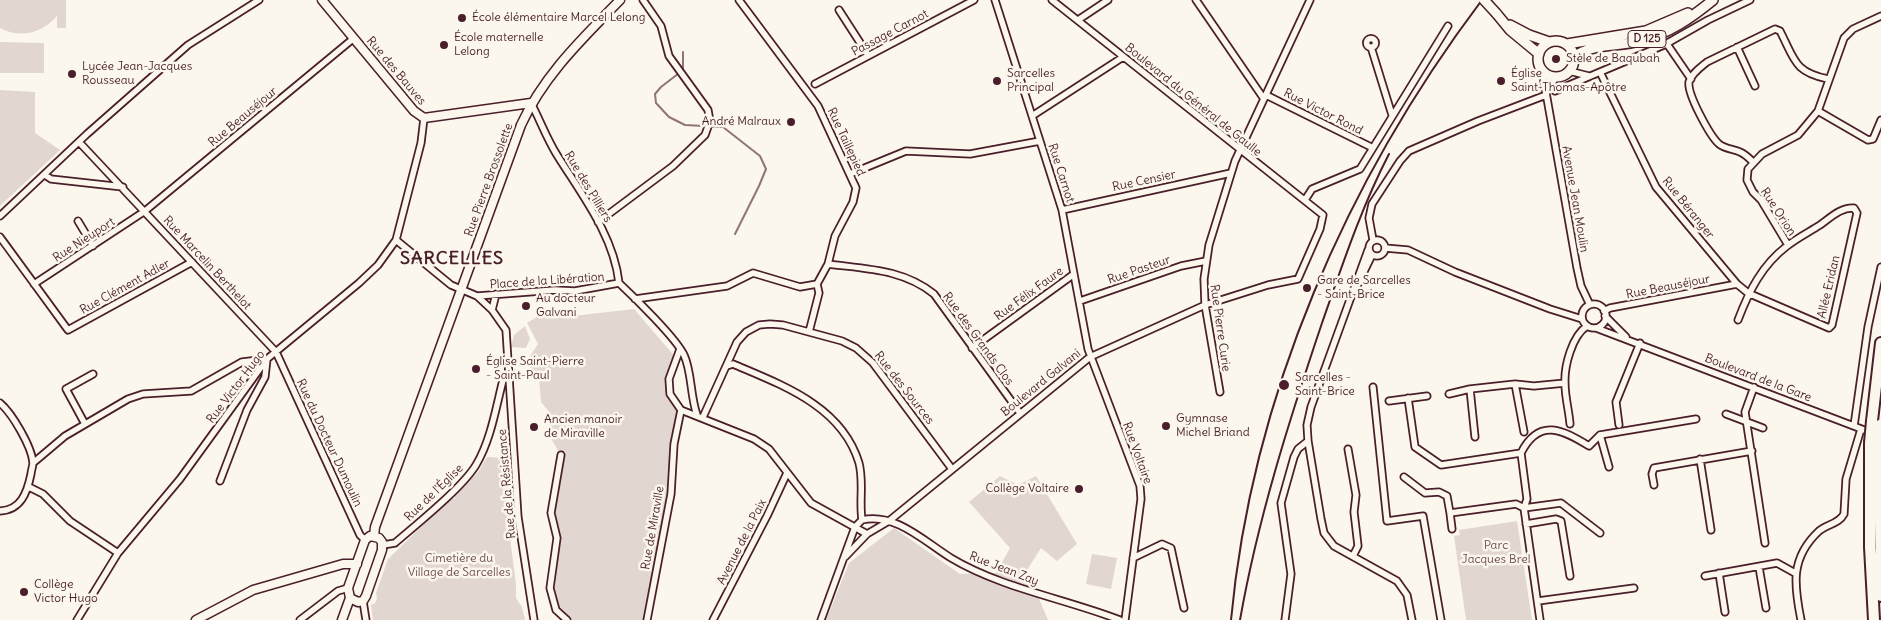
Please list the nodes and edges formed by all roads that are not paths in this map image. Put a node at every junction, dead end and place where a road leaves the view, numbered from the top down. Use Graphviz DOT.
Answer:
graph roads {
  1 [pos="259,0"];
  2 [pos="322,0"];
  3 [pos="620,0"];
  4 [pos="643,0"];
  5 [pos="739,0"];
  6 [pos="974,0"];
  7 [pos="995,0"];
  8 [pos="1052,0"];
  9 [pos="1108,0"];
  10 [pos="1196,0"];
  11 [pos="1310,0"];
  12 [pos="1484,0"];
  13 [pos="1713,0"];
  14 [pos="1750,0"];
  15 [pos="839,10"];
  16 [pos="1881,16"];
  17 [pos="1078,20"];
  18 [pos="1504,21"];
  19 [pos="1448,26"];
  20 [pos="354,38"];
  21 [pos="1550,42"];
  22 [pos="1666,44"];
  23 [pos="1568,46"];
  24 [pos="1371,47"];
  25 [pos="1737,47"];
  26 [pos="1538,54"];
  27 [pos="868,55"];
  28 [pos="1123,57"];
  29 [pos="1574,57"];
  30 [pos="1542,70"];
  31 [pos="1569,71"];
  32 [pos="1600,72"];
  33 [pos="1556,77"];
  34 [pos="1590,77"];
  35 [pos="1691,79"];
  36 [pos="1828,79"];
  37 [pos="815,84"];
  38 [pos="1755,86"];
  39 [pos="1555,91"];
  40 [pos="1546,95"];
  41 [pos="1265,97"];
  42 [pos="531,103"];
  43 [pos="1818,109"];
  44 [pos="1392,115"];
  45 [pos="1032,116"];
  46 [pos="424,118"];
  47 [pos="1881,120"];
  48 [pos="1040,141"];
  49 [pos="79,142"];
  50 [pos="1371,147"];
  51 [pos="1240,151"];
  52 [pos="1753,162"];
  53 [pos="1231,173"];
  54 [pos="850,174"];
  55 [pos="45,175"];
  56 [pos="123,187"];
  57 [pos="1305,200"];
  58 [pos="1062,210"];
  59 [pos="145,212"];
  60 [pos="1323,215"];
  61 [pos="0,216"];
  62 [pos="78,221"];
  63 [pos="598,222"];
  64 [pos="0,237"];
  65 [pos="396,240"];
  66 [pos="1373,240"];
  67 [pos="1788,245"];
  68 [pos="93,246"];
  69 [pos="1385,248"];
  70 [pos="1370,252"];
  71 [pos="1206,260"];
  72 [pos="192,262"];
  73 [pos="828,264"];
  74 [pos="1881,267"];
  75 [pos="1074,274"];
  76 [pos="34,284"];
  77 [pos="619,284"];
  78 [pos="817,284"];
  79 [pos="1737,284"];
  80 [pos="460,290"];
  81 [pos="496,294"];
  82 [pos="1748,294"];
  83 [pos="477,296"];
  84 [pos="635,299"];
  85 [pos="1080,301"];
  86 [pos="1205,305"];
  87 [pos="1590,305"];
  88 [pos="492,310"];
  89 [pos="1605,314"];
  90 [pos="1582,319"];
  91 [pos="1738,320"];
  92 [pos="1587,326"];
  93 [pos="1596,328"];
  94 [pos="809,332"];
  95 [pos="1628,338"];
  96 [pos="1640,343"];
  97 [pos="1881,343"];
  98 [pos="972,348"];
  99 [pos="680,349"];
  100 [pos="276,352"];
  101 [pos="1090,356"];
  102 [pos="267,359"];
  103 [pos="727,366"];
  104 [pos="93,374"];
  105 [pos="509,376"];
  106 [pos="1565,382"];
  107 [pos="1516,384"];
  108 [pos="1373,387"];
  109 [pos="1754,387"];
  110 [pos="1470,389"];
  111 [pos="1220,392"];
  112 [pos="1449,394"];
  113 [pos="1427,396"];
  114 [pos="1408,398"];
  115 [pos="1389,401"];
  116 [pos="0,403"];
  117 [pos="681,410"];
  118 [pos="1020,413"];
  119 [pos="1726,414"];
  120 [pos="700,416"];
  121 [pos="1696,419"];
  122 [pos="1747,422"];
  123 [pos="1878,422"];
  124 [pos="85,424"];
  125 [pos="1570,424"];
  126 [pos="1619,425"];
  127 [pos="1854,426"];
  128 [pos="1763,428"];
  129 [pos="1861,429"];
  130 [pos="1524,432"];
  131 [pos="1600,435"];
  132 [pos="1475,437"];
  133 [pos="1308,441"];
  134 [pos="1877,442"];
  135 [pos="1348,449"];
  136 [pos="1752,451"];
  137 [pos="1521,453"];
  138 [pos="561,455"];
  139 [pos="1700,459"];
  140 [pos="33,463"];
  141 [pos="1609,467"];
  142 [pos="952,469"];
  143 [pos="787,473"];
  144 [pos="1404,477"];
  145 [pos="220,481"];
  146 [pos="1654,485"];
  147 [pos="29,487"];
  148 [pos="1524,508"];
  149 [pos="0,512"];
  150 [pos="1450,513"];
  151 [pos="871,519"];
  152 [pos="862,520"];
  153 [pos="888,522"];
  154 [pos="1526,524"];
  155 [pos="876,526"];
  156 [pos="855,527"];
  157 [pos="1452,529"];
  158 [pos="1712,530"];
  159 [pos="1600,533"];
  160 [pos="867,534"];
  161 [pos="374,536"];
  162 [pos="366,540"];
  163 [pos="1765,542"];
  164 [pos="383,546"];
  165 [pos="118,553"];
  166 [pos="1353,556"];
  167 [pos="845,557"];
  168 [pos="1133,558"];
  169 [pos="357,564"];
  170 [pos="1759,566"];
  171 [pos="1795,573"];
  172 [pos="1720,574"];
  173 [pos="1570,576"];
  174 [pos="1705,576"];
  175 [pos="348,588"];
  176 [pos="1634,588"];
  177 [pos="1881,596"];
  178 [pos="350,598"];
  179 [pos="363,601"];
  180 [pos="1538,602"];
  181 [pos="1184,608"];
  182 [pos="1766,608"];
  183 [pos="1725,612"];
  184 [pos="78,620"];
  185 [pos="196,620"];
  186 [pos="300,620"];
  187 [pos="342,620"];
  188 [pos="366,620"];
  189 [pos="534,620"];
  190 [pos="567,620"];
  191 [pos="647,620"];
  192 [pos="713,620"];
  193 [pos="821,620"];
  194 [pos="1120,620"];
  195 [pos="1125,620"];
  196 [pos="1286,620"];
  197 [pos="1412,620"];
  198 [pos="1441,620"];
  199 [pos="1540,620"];
  200 [pos="1801,620"];
  201 [pos="1874,620"];
  1 -- 49 [label="street"];
  2 -- 20 [label="main road, Rue des Bauves"];
  3 -- 42 [label="main road, Rue Pierre Brossolette"];
  4 -- 63 [label="street"];
  5 -- 54 [label="street, Rue Taillepied"];
  6 -- 27 [label="street, Passage Carnot"];
  7 -- 45 [label="street, Rue Carnot"];
  8 -- 17 [label="street, Boulevard du Général de Gaulle"];
  9 -- 17 [label="street"];
  10 -- 41 [label="street"];
  11 -- 41 [label="street, Rue Pierre Curie"];
  12 -- 18 [label="main road, bridge"];
  13 -- 23 [label="main road, D 125"];
  13 -- 29 [label="main road, D 125"];
  14 -- 22 [label="street"];
  15 -- 27 [label="street"];
  16 -- 36 [label="street"];
  17 -- 28 [label="street, Boulevard du Général de Gaulle"];
  18 -- 21 [label="main road"];
  18 -- 26 [label="main road"];
  19 -- 44 [label="street"];
  20 -- 46 [label="main road, Rue des Bauves"];
  20 -- 59 [label="street, Rue Beauséjour"];
  21 -- 23 [label="main road"];
  21 -- 26 [label="main road"];
  22 -- 32 [label="street"];
  22 -- 35 [label="street"];
  23 -- 29 [label="main road"];
  24 -- 44 [label="street"];
  25 -- 35 [label="street"];
  25 -- 36 [label="street"];
  25 -- 38 [label="street"];
  26 -- 30 [label="main road"];
  27 -- 37 [label="street, Passage Carnot"];
  28 -- 45 [label="street"];
  28 -- 51 [label="street, Boulevard du Général de Gaulle"];
  29 -- 31 [label="main road"];
  30 -- 33 [label="main road"];
  30 -- 40 [label="street, Avenue Jean Moulin"];
  31 -- 33 [label="main road"];
  31 -- 34 [label="street"];
  32 -- 34 [label="street"];
  32 -- 79 [label="street, Rue Béranger"];
  33 -- 40 [label="street"];
  34 -- 39 [label="street"];
  35 -- 52 [label="street"];
  36 -- 43 [label="street"];
  40 -- 66 [label="street"];
  40 -- 87 [label="street, Avenue Jean Moulin"];
  41 -- 50 [label="street, Rue Victor Rond"];
  41 -- 51 [label="street, Rue Pierre Curie"];
  42 -- 46 [label="main road, Rue des Bauves"];
  42 -- 63 [label="street, Rue des Pilliers"];
  42 -- 80 [label="main road, Rue Pierre Brossolette"];
  43 -- 47 [label="street"];
  43 -- 52 [label="street"];
  44 -- 50 [label="street"];
  45 -- 48 [label="street, Rue Carnot"];
  46 -- 65 [label="street, Rue Victor Hugo"];
  48 -- 54 [label="street"];
  48 -- 58 [label="street, Rue Carnot"];
  49 -- 55 [label="street"];
  49 -- 56 [label="street, Rue Marcelin Berthelot"];
  50 -- 57 [label="street"];
  51 -- 53 [label="street, Rue Pierre Curie"];
  51 -- 57 [label="street, Boulevard du Général de Gaulle"];
  52 -- 67 [label="street, Rue Orion"];
  53 -- 58 [label="street, Rue Censier"];
  53 -- 71 [label="street, Rue Pierre Curie"];
  54 -- 73 [label="street, Rue Taillepied"];
  55 -- 56 [label="street"];
  55 -- 61 [label="street"];
  56 -- 59 [label="street, Rue Marcelin Berthelot"];
  57 -- 60 [label="street, Boulevard du Général de Gaulle"];
  58 -- 75 [label="street, Rue Carnot"];
  59 -- 68 [label="street, Rue Nieuport"];
  59 -- 72 [label="street, Rue Marcelin Berthelot"];
  60 -- 86 [label="street, Boulevard Galvani"];
  62 -- 68 [label="street"];
  63 -- 77 [label="street, Rue des Pilliers"];
  64 -- 76 [label="street"];
  65 -- 80 [label="street"];
  65 -- 100 [label="street, Rue Victor Hugo"];
  66 -- 69 [label="street"];
  66 -- 70 [label="street"];
  67 -- 82 [label="street"];
  67 -- 82 [label="street, Allée Eridan"];
  68 -- 76 [label="street, Rue Nieuport"];
  69 -- 70 [label="street"];
  69 -- 90 [label="street"];
  70 -- 133 [label="street"];
  71 -- 85 [label="street, Rue Pasteur"];
  71 -- 86 [label="street, Rue Pierre Curie"];
  72 -- 76 [label="street, Rue Clément Adler"];
  72 -- 100 [label="street, Rue Marcelin Berthelot"];
  73 -- 78 [label="street, Rue Taillepied"];
  73 -- 98 [label="street, Rue des Grands Clos"];
  74 -- 127 [label="street"];
  75 -- 85 [label="street, Rue Carnot"];
  75 -- 98 [label="street, Rue Félix Faure"];
  77 -- 81 [label="street, Place de la Libération"];
  77 -- 84 [label="street"];
  78 -- 84 [label="street"];
  78 -- 94 [label="street"];
  79 -- 82 [label="street, Rue Béranger"];
  79 -- 89 [label="street, Rue Beauséjour"];
  80 -- 83 [label="street"];
  80 -- 161 [label="main road, Rue Pierre Brossolette"];
  81 -- 83 [label="street, Place de la Libération"];
  81 -- 88 [label="street"];
  82 -- 91 [label="street"];
  83 -- 88 [label="street"];
  84 -- 99 [label="street"];
  85 -- 101 [label="street, Rue Carnot"];
  86 -- 101 [label="street, Boulevard Galvani"];
  86 -- 111 [label="street, Rue Pierre Curie"];
  87 -- 89 [label="street"];
  87 -- 90 [label="street"];
  88 -- 105 [label="street"];
  89 -- 93 [label="street"];
  89 -- 95 [label="street, Boulevard de la Gare"];
  90 -- 92 [label="street"];
  92 -- 93 [label="street"];
  92 -- 106 [label="street"];
  93 -- 95 [label="street, Boulevard de la Gare"];
  94 -- 103 [label="street, Rue des Sources"];
  94 -- 142 [label="street, Rue des Sources"];
  95 -- 96 [label="street, Boulevard de la Gare"];
  96 -- 109 [label="street, Boulevard de la Gare"];
  96 -- 126 [label="street"];
  97 -- 123 [label="highway"];
  98 -- 118 [label="street, Rue des Grands Clos"];
  99 -- 117 [label="street"];
  99 -- 120 [label="street"];
  100 -- 102 [label="street, Rue Victor Hugo"];
  100 -- 162 [label="street, Rue du Docteur Dumoulin"];
  101 -- 118 [label="street, Boulevard Galvani"];
  101 -- 168 [label="street, Rue Voltaire"];
  102 -- 124 [label="street"];
  102 -- 145 [label="street"];
  102 -- 165 [label="street, Rue Victor Hugo"];
  103 -- 120 [label="street, Rue des Sources"];
  103 -- 152 [label="street"];
  104 -- 124 [label="street"];
  105 -- 164 [label="street, Rue de l'Église"];
  105 -- 189 [label="street, Rue de la Résistance"];
  106 -- 107 [label="street"];
  106 -- 125 [label="street"];
  107 -- 110 [label="street"];
  107 -- 130 [label="street"];
  108 -- 198 [label="street"];
  109 -- 122 [label="street"];
  109 -- 127 [label="street, Boulevard de la Gare"];
  110 -- 112 [label="street"];
  110 -- 132 [label="street"];
  113 -- 114 [label="street"];
  114 -- 115 [label="street"];
  114 -- 137 [label="street"];
  116 -- 140 [label="street"];
  117 -- 120 [label="street"];
  117 -- 191 [label="street, Rue de Miraville"];
  118 -- 142 [label="street, Boulevard Galvani"];
  119 -- 122 [label="street"];
  120 -- 143 [label="street"];
  121 -- 131 [label="street"];
  122 -- 128 [label="street"];
  122 -- 136 [label="street"];
  123 -- 134 [label="highway, bridge"];
  124 -- 140 [label="street"];
  127 -- 129 [label="street, Boulevard de la Gare"];
  129 -- 134 [label="street, Boulevard de la Gare"];
  129 -- 171 [label="street"];
  131 -- 137 [label="street"];
  131 -- 141 [label="street"];
  133 -- 166 [label="street"];
  133 -- 196 [label="street"];
  134 -- 177 [label="highway"];
  134 -- 201 [label="highway"];
  135 -- 166 [label="street"];
  136 -- 139 [label="street"];
  136 -- 163 [label="street"];
  137 -- 148 [label="street"];
  138 -- 190 [label="street"];
  139 -- 146 [label="street"];
  139 -- 158 [label="street"];
  140 -- 147 [label="street"];
  142 -- 153 [label="street, Boulevard Galvani"];
  143 -- 156 [label="street"];
  143 -- 192 [label="street, Avenue de la Paix"];
  144 -- 150 [label="street"];
  147 -- 149 [label="street"];
  147 -- 165 [label="street"];
  148 -- 150 [label="street"];
  148 -- 154 [label="street"];
  148 -- 159 [label="street"];
  150 -- 157 [label="street"];
  151 -- 152 [label="street"];
  151 -- 153 [label="street"];
  151 -- 155 [label="street"];
  152 -- 156 [label="street"];
  153 -- 155 [label="street"];
  153 -- 194 [label="street, Rue Jean Zay"];
  154 -- 173 [label="street"];
  154 -- 180 [label="street"];
  155 -- 160 [label="street"];
  156 -- 160 [label="street"];
  156 -- 167 [label="street"];
  160 -- 167 [label="street"];
  161 -- 162 [label="main road"];
  161 -- 164 [label="main road"];
  162 -- 169 [label="main road"];
  164 -- 179 [label="main road"];
  165 -- 184 [label="street, Rue Victor Hugo"];
  166 -- 197 [label="street"];
  167 -- 193 [label="street"];
  168 -- 181 [label="street"];
  168 -- 195 [label="street, Rue Voltaire"];
  169 -- 175 [label="main road"];
  169 -- 185 [label="main road"];
  170 -- 171 [label="street"];
  170 -- 172 [label="street"];
  170 -- 182 [label="street"];
  171 -- 200 [label="street"];
  172 -- 174 [label="street"];
  172 -- 183 [label="street"];
  175 -- 178 [label="main road"];
  175 -- 186 [label="street"];
  176 -- 180 [label="street"];
  178 -- 179 [label="main road"];
  178 -- 187 [label="main road"];
  179 -- 188 [label="street"];
  180 -- 199 [label="street"];
}
